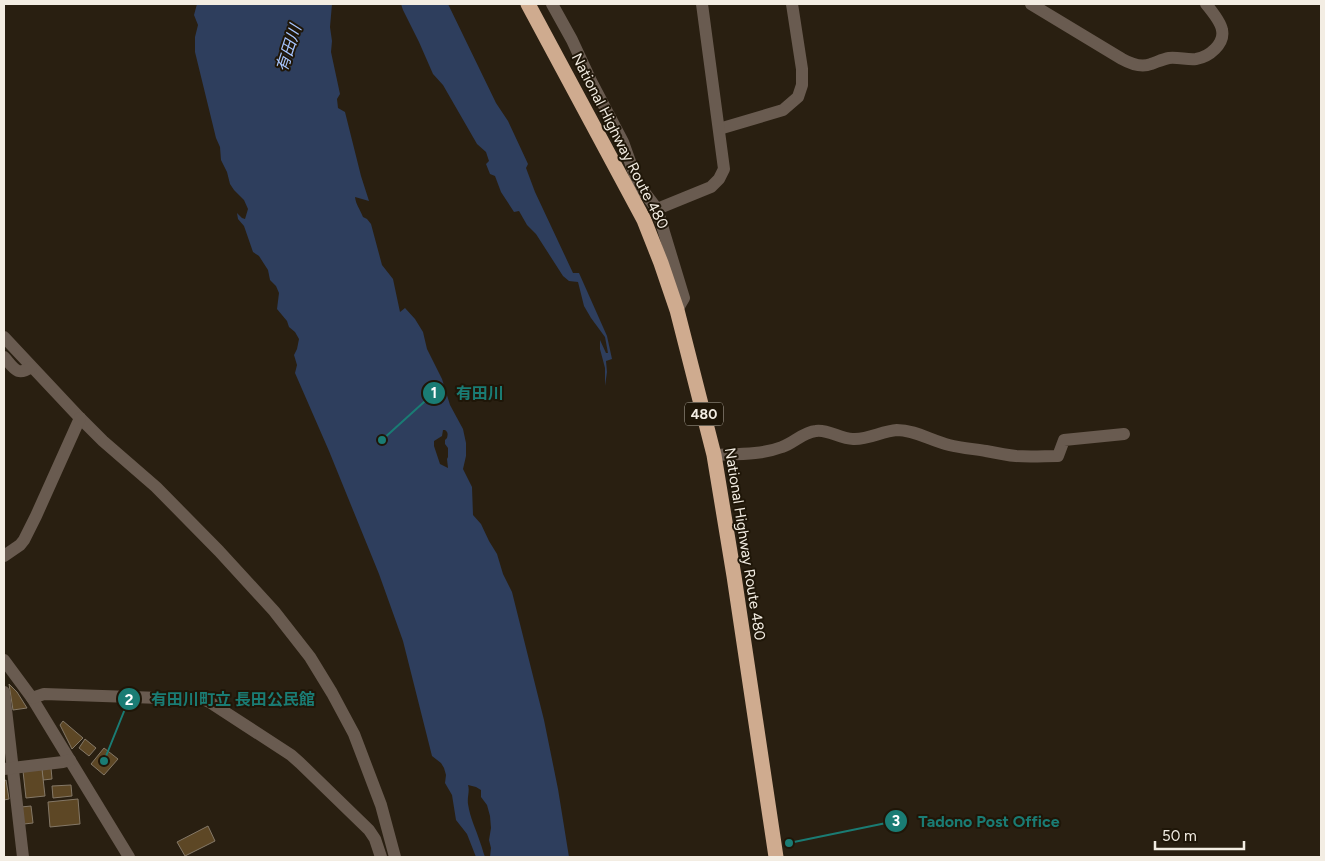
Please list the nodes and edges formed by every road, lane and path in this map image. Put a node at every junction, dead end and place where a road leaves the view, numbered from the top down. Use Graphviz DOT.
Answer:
graph roads {
  1 [pos="528,4"];
  2 [pos="552,4"];
  3 [pos="702,4"];
  4 [pos="792,4"];
  5 [pos="1031,4"];
  6 [pos="1206,4"];
  7 [pos="718,130"];
  8 [pos="632,184"];
  9 [pos="657,209"];
  10 [pos="677,310"];
  11 [pos="4,337"];
  12 [pos="4,357"];
  13 [pos="31,367"];
  14 [pos="80,418"];
  15 [pos="1124,434"];
  16 [pos="714,455"];
  17 [pos="4,556"];
  18 [pos="5,667"];
  19 [pos="4,692"];
  20 [pos="32,698"];
  21 [pos="70,760"];
  22 [pos="8,768"];
  23 [pos="23,857"];
  24 [pos="129,857"];
  25 [pos="380,857"];
  26 [pos="395,857"];
  27 [pos="776,857"];
  1 -- 8 [label="highway, National Highway Route 480 / 480"];
  2 -- 8 [label="street"];
  3 -- 7 [label="street"];
  4 -- 7 [label="street"];
  5 -- 6 [label="street"];
  7 -- 9 [label="street"];
  8 -- 9 [label="street"];
  8 -- 10 [label="highway, National Highway Route 480 / 480"];
  9 -- 10 [label="street"];
  10 -- 16 [label="highway, National Highway Route 480 / 480"];
  11 -- 13 [label="street"];
  12 -- 13 [label="street"];
  13 -- 14 [label="street"];
  14 -- 17 [label="street"];
  14 -- 26 [label="street"];
  15 -- 16 [label="street"];
  16 -- 27 [label="highway, National Highway Route 480 / 480"];
  18 -- 20 [label="street"];
  19 -- 22 [label="street"];
  20 -- 21 [label="street"];
  20 -- 25 [label="street"];
  21 -- 22 [label="street"];
  21 -- 24 [label="street"];
  22 -- 23 [label="street"];
}
